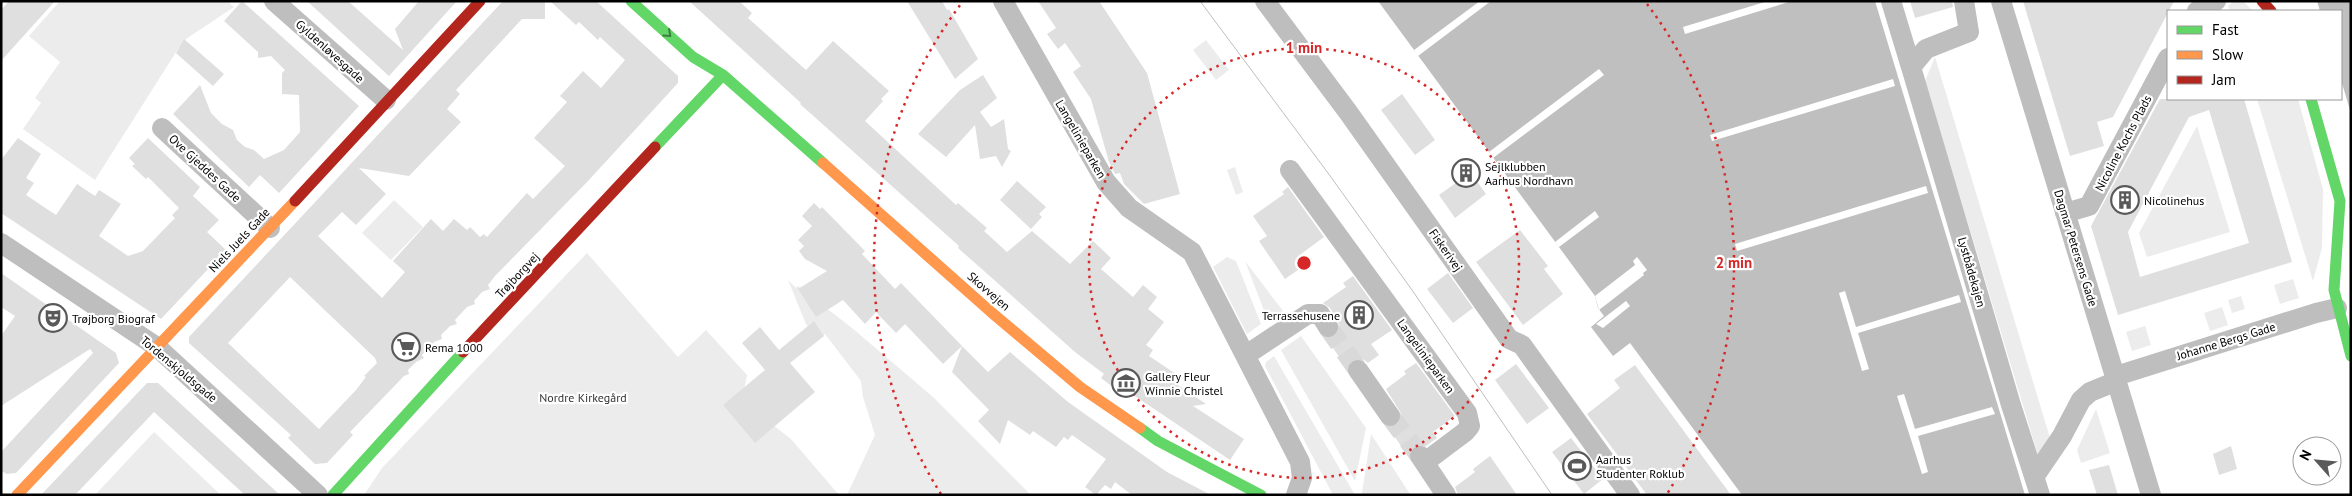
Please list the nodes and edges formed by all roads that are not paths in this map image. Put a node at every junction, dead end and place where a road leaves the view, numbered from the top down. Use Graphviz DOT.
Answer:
graph roads {
  1 [pos="274,1"];
  2 [pos="480,1"];
  3 [pos="632,1"];
  4 [pos="1003,1"];
  5 [pos="1265,1"];
  6 [pos="1891,1"];
  7 [pos="1964,1"];
  8 [pos="2001,1"];
  9 [pos="2216,1"];
  10 [pos="2199,10"];
  11 [pos="709,53"];
  12 [pos="2167,60"];
  13 [pos="1911,67"];
  14 [pos="723,75"];
  15 [pos="386,100"];
  16 [pos="2310,100"];
  17 [pos="162,128"];
  18 [pos="1290,170"];
  19 [pos="2066,213"];
  20 [pos="270,228"];
  21 [pos="1,243"];
  22 [pos="2337,308"];
  23 [pos="1328,327"];
  24 [pos="157,347"];
  25 [pos="1253,350"];
  26 [pos="2351,356"];
  27 [pos="1358,370"];
  28 [pos="2116,378"];
  29 [pos="1390,416"];
  30 [pos="2037,486"];
  31 [pos="16,495"];
  32 [pos="318,495"];
  33 [pos="333,495"];
  34 [pos="1261,495"];
  35 [pos="1296,495"];
  36 [pos="1446,495"];
  37 [pos="1630,495"];
  38 [pos="2151,495"];
  1 -- 15 [label="street, Gyldenløvesgade"];
  2 -- 15 [label="street, Niels Juels Gade"];
  3 -- 14 [label="street, one-way"];
  4 -- 25 [label="street, Langelinieparken"];
  5 -- 37 [label="street, Fiskerivej"];
  6 -- 13 [label="street, Lystbådekajen"];
  7 -- 13 [label="street"];
  8 -- 19 [label="street, Dagmar Petersens Gade"];
  9 -- 10 [label="street"];
  11 -- 14 [label="street"];
  12 -- 19 [label="street, Nicoline Kochs Plads"];
  13 -- 30 [label="street, Lystbådekajen"];
  14 -- 33 [label="street, Trøjborgvej"];
  14 -- 34 [label="street, Skovvejen"];
  15 -- 20 [label="street, Niels Juels Gade"];
  16 -- 22 [label="street"];
  17 -- 20 [label="street, Ove Gjeddes Gade"];
  18 -- 36 [label="street, Langelinieparken"];
  19 -- 28 [label="street, Dagmar Petersens Gade"];
  20 -- 24 [label="street, Niels Juels Gade"];
  21 -- 24 [label="street, Tordenskjoldsgade"];
  22 -- 26 [label="street"];
  22 -- 28 [label="street, Johanne Bergs Gade"];
  23 -- 25 [label="street"];
  24 -- 31 [label="street, Niels Juels Gade"];
  24 -- 32 [label="street, Tordenskjoldsgade"];
  25 -- 35 [label="street, Langelinieparken"];
  27 -- 29 [label="street"];
  28 -- 30 [label="street, Johanne Bergs Gade"];
  28 -- 38 [label="street, Dagmar Petersens Gade"];
}
